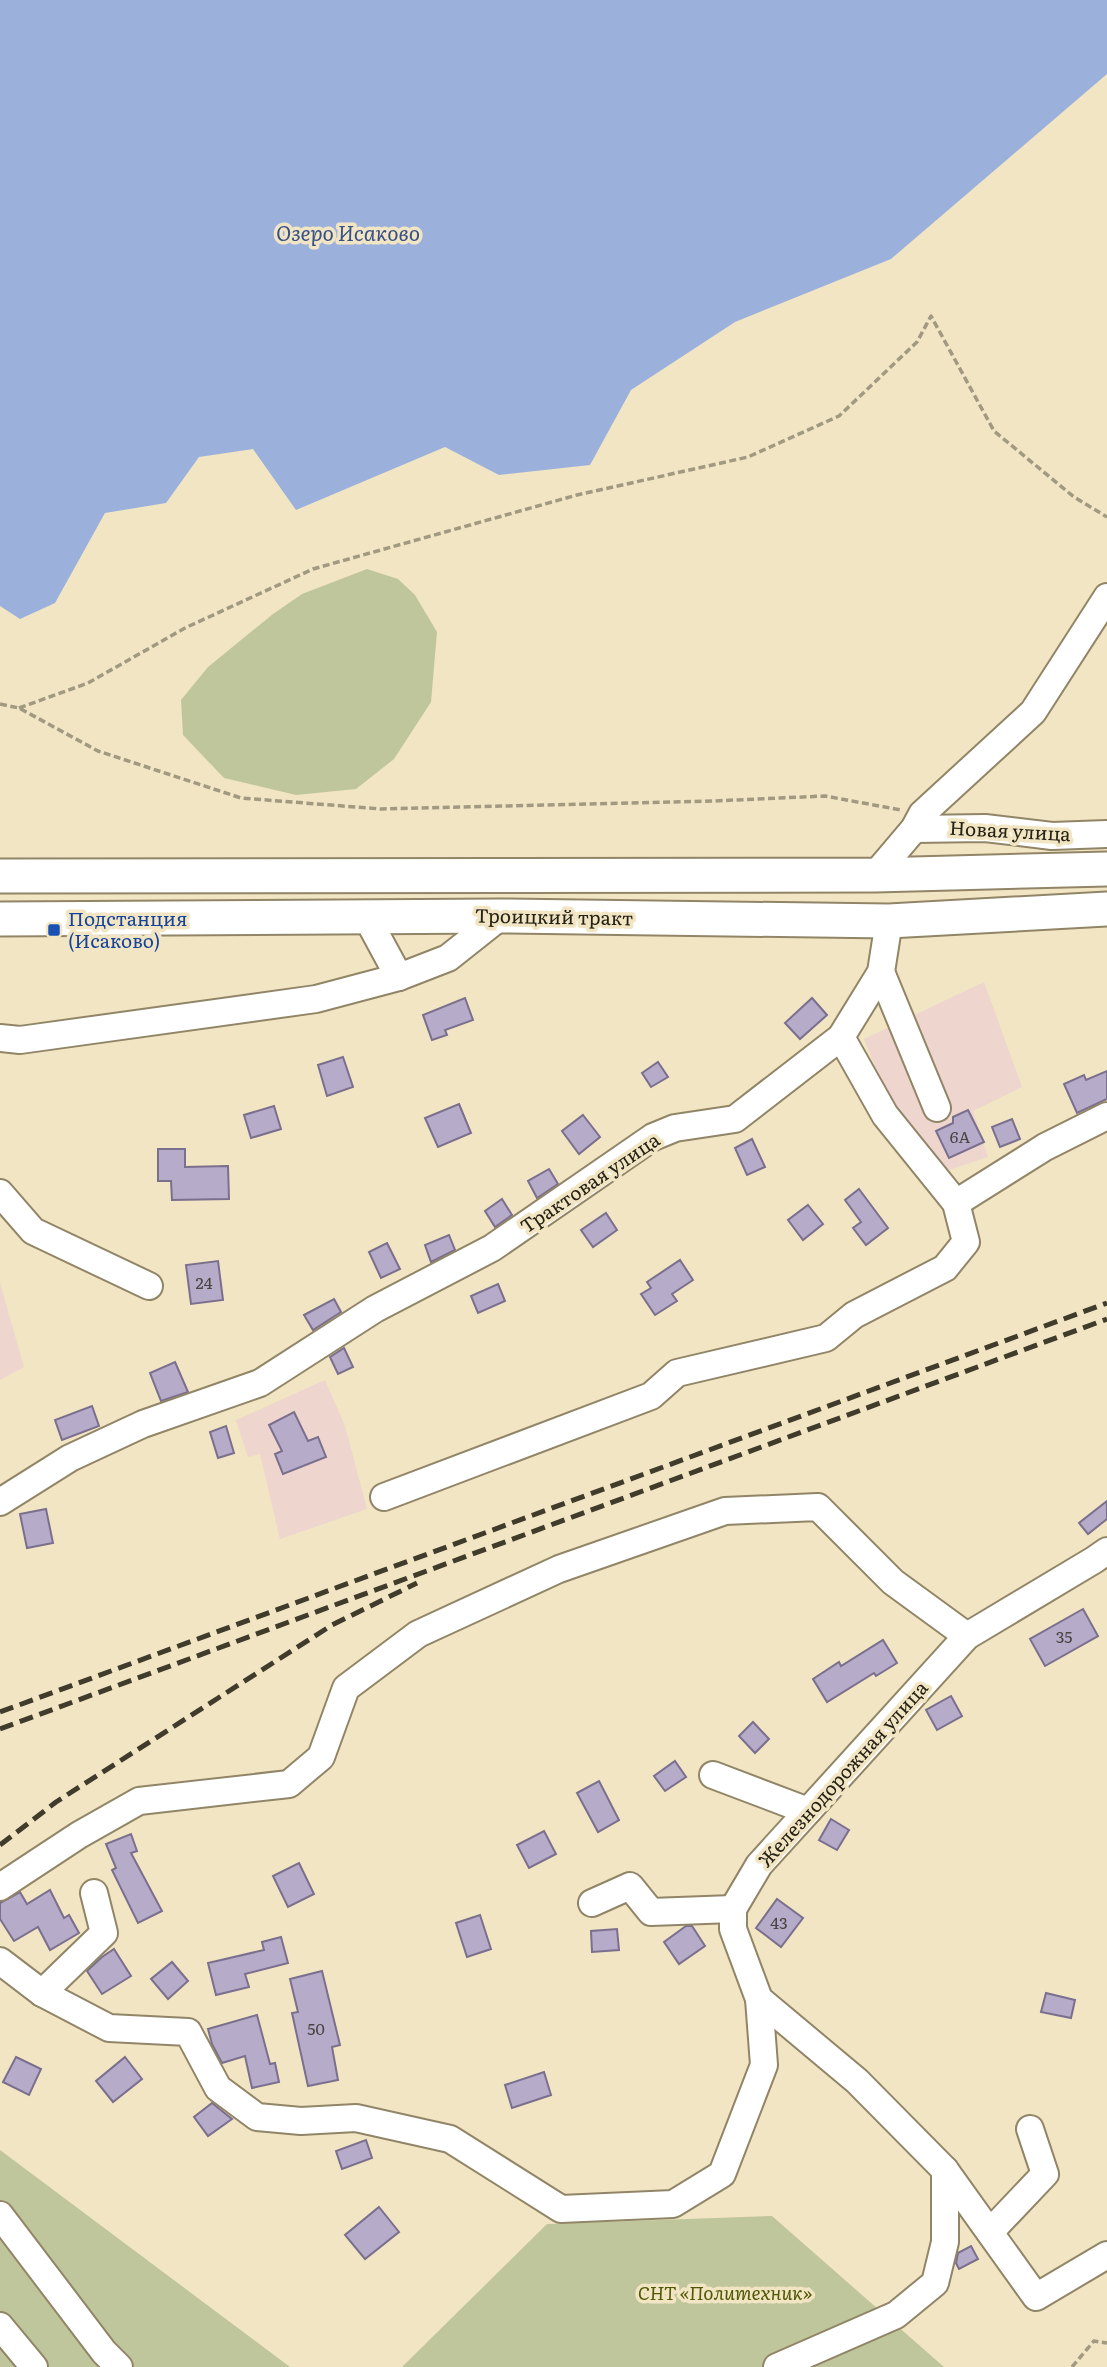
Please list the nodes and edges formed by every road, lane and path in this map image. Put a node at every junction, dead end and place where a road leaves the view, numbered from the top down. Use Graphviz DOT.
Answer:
graph roads {
  1 [pos="1107,517"];
  2 [pos="1107,597"];
  3 [pos="0,704"];
  4 [pos="19,708"];
  5 [pos="918,821"];
  6 [pos="1107,834"];
  7 [pos="1107,869"];
  8 [pos="875,875"];
  9 [pos="0,876"];
  10 [pos="1107,909"];
  11 [pos="366,916"];
  12 [pos="501,916"];
  13 [pos="0,919"];
  14 [pos="888,920"];
  15 [pos="881,972"];
  16 [pos="399,977"];
  17 [pos="841,1037"];
  18 [pos="0,1038"];
  19 [pos="937,1108"];
  20 [pos="1107,1116"];
  21 [pos="0,1193"];
  22 [pos="956,1203"];
  23 [pos="149,1286"];
  24 [pos="384,1497"];
  25 [pos="0,1502"];
  26 [pos="1107,1550"];
  27 [pos="967,1636"];
  28 [pos="713,1775"];
  29 [pos="808,1811"];
  30 [pos="0,1887"];
  31 [pos="94,1893"];
  32 [pos="592,1903"];
  33 [pos="733,1909"];
  34 [pos="0,1961"];
  35 [pos="42,1993"];
  36 [pos="759,1999"];
  37 [pos="1030,2129"];
  38 [pos="945,2170"];
  39 [pos="0,2216"];
  40 [pos="990,2232"];
  41 [pos="1107,2255"];
  42 [pos="0,2326"];
  43 [pos="1107,2343"];
  44 [pos="34,2367"];
  45 [pos="119,2367"];
  46 [pos="777,2367"];
  47 [pos="1072,2367"];
  1 -- 4 [label="path"];
  2 -- 5 [label="street"];
  3 -- 4 [label="path"];
  4 -- 5 [label="path"];
  5 -- 6 [label="street, Новая улица"];
  5 -- 8 [label="street"];
  7 -- 8 [label="main road, Троицкий тракт"];
  8 -- 9 [label="main road, Троицкий тракт"];
  10 -- 14 [label="main road, Троицкий тракт"];
  11 -- 12 [label="main road, Троицкий тракт"];
  11 -- 13 [label="main road, Троицкий тракт"];
  11 -- 16 [label="street"];
  12 -- 14 [label="main road, Троицкий тракт"];
  12 -- 16 [label="street"];
  14 -- 15 [label="street"];
  15 -- 17 [label="street"];
  15 -- 19 [label="street"];
  16 -- 18 [label="street"];
  17 -- 22 [label="street"];
  17 -- 25 [label="street, Трактовая улица"];
  20 -- 22 [label="street"];
  21 -- 23 [label="street"];
  22 -- 24 [label="street"];
  26 -- 27 [label="street, Железнодорожная улица"];
  27 -- 29 [label="street, Железнодорожная улица"];
  27 -- 30 [label="street"];
  28 -- 29 [label="street"];
  29 -- 33 [label="street, Железнодорожная улица"];
  31 -- 35 [label="street"];
  32 -- 33 [label="street"];
  33 -- 36 [label="street"];
  34 -- 35 [label="street"];
  35 -- 36 [label="street"];
  36 -- 38 [label="street"];
  37 -- 40 [label="street"];
  38 -- 40 [label="street"];
  38 -- 46 [label="street"];
  39 -- 45 [label="street"];
  40 -- 41 [label="street"];
  42 -- 44 [label="street"];
  43 -- 47 [label="path"];
}
